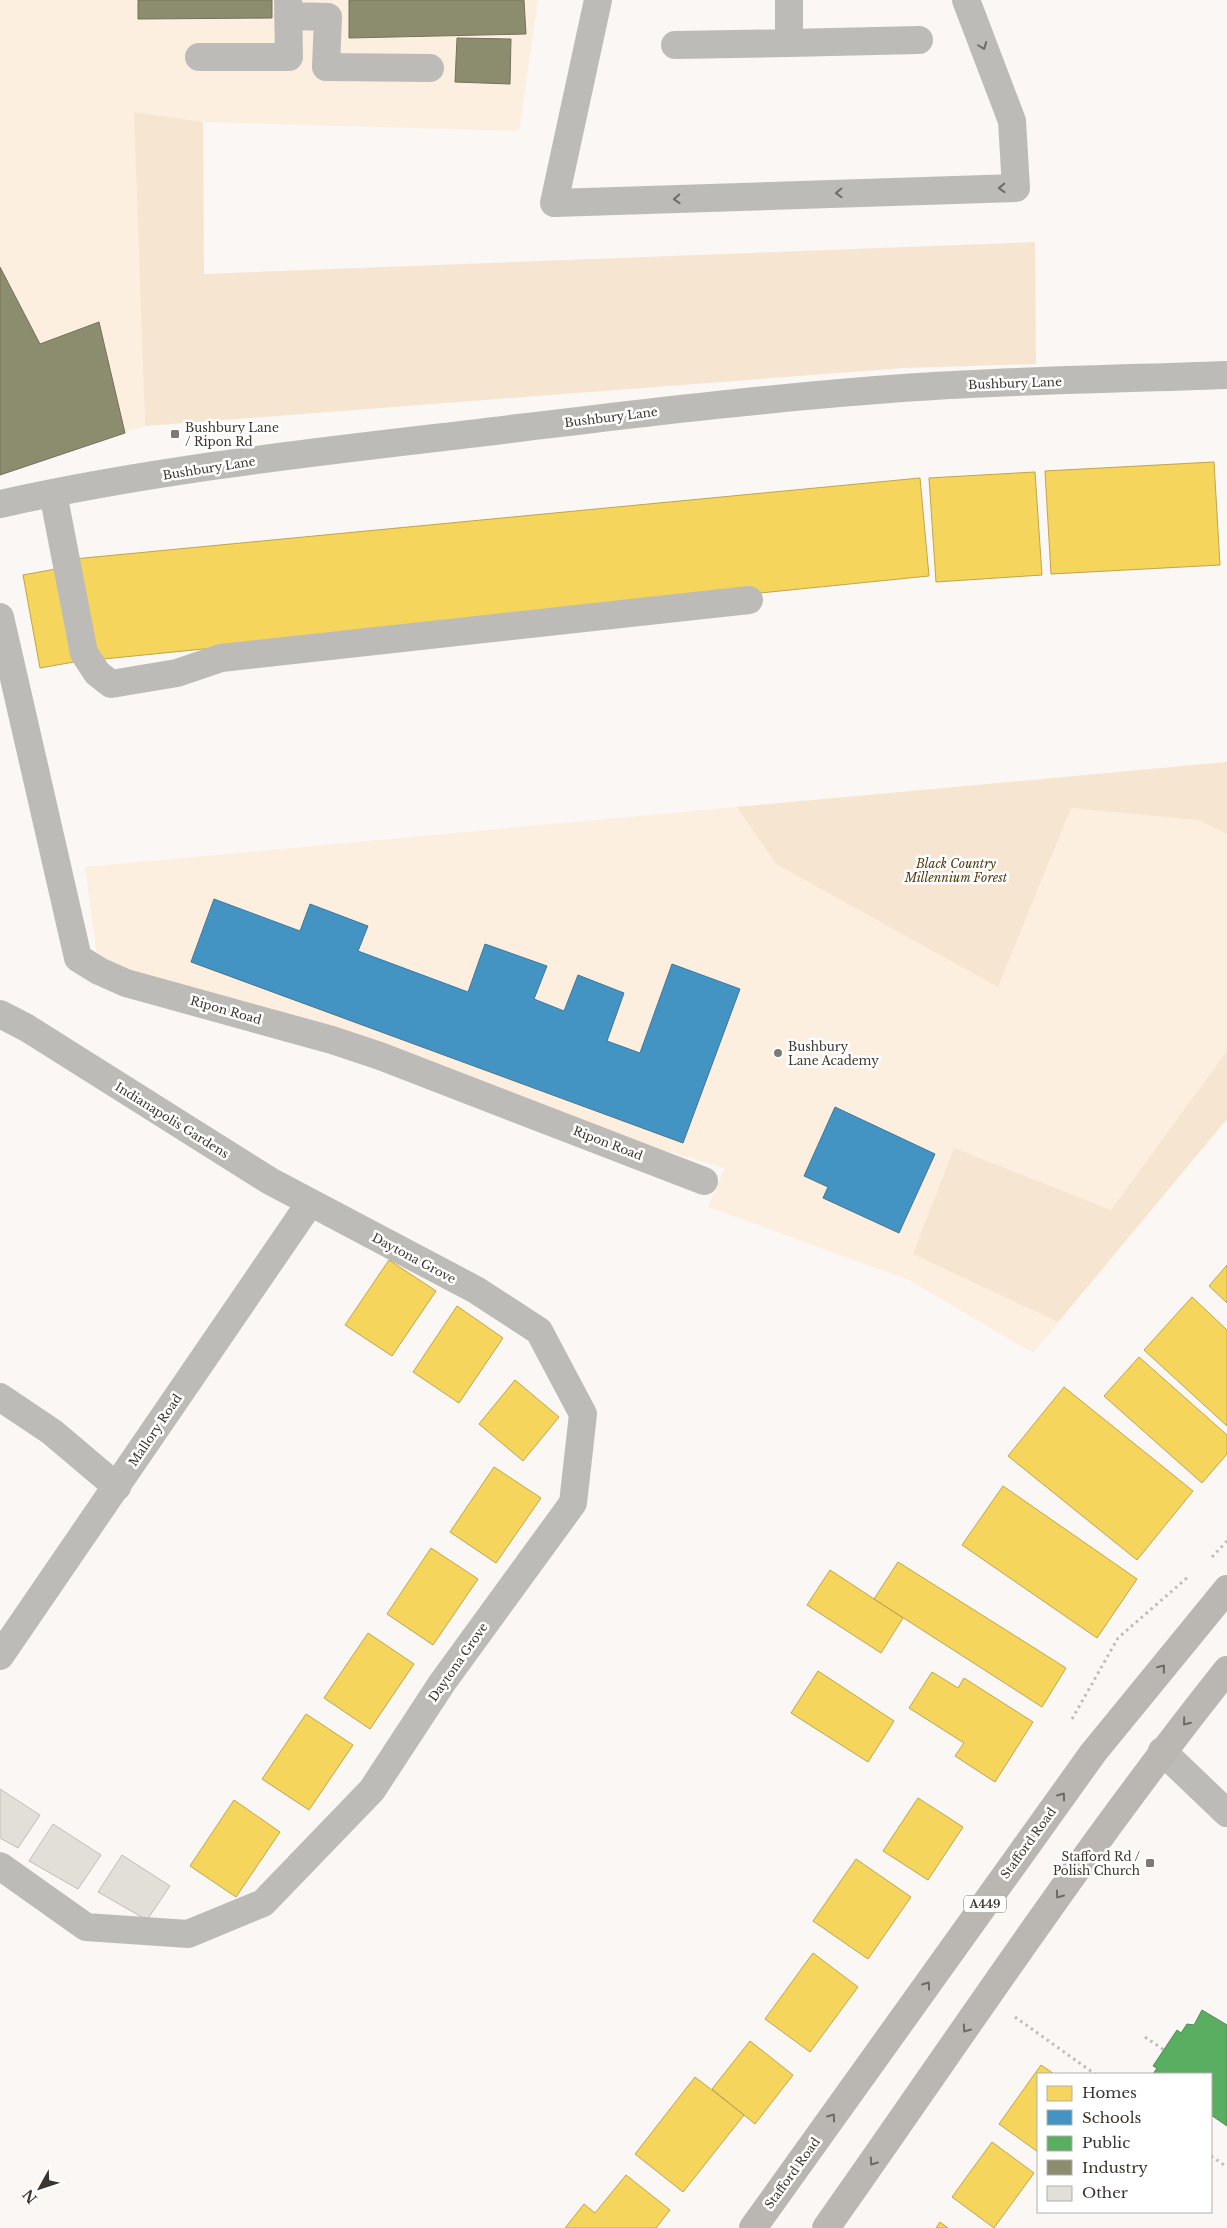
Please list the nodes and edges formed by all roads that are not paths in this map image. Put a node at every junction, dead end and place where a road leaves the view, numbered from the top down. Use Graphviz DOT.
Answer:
graph roads {
  1 [pos="598,0"];
  2 [pos="789,0"];
  3 [pos="966,0"];
  4 [pos="288,8"];
  5 [pos="919,40"];
  6 [pos="789,43"];
  7 [pos="675,45"];
  8 [pos="199,57"];
  9 [pos="430,68"];
  10 [pos="1227,375"];
  11 [pos="53,493"];
  12 [pos="0,504"];
  13 [pos="749,600"];
  14 [pos="0,617"];
  15 [pos="0,1014"];
  16 [pos="704,1180"];
  17 [pos="310,1202"];
  18 [pos="347,1223"];
  19 [pos="0,1397"];
  20 [pos="117,1487"];
  21 [pos="1227,1589"];
  22 [pos="0,1656"];
  23 [pos="1227,1670"];
  24 [pos="1162,1751"];
  25 [pos="1227,1813"];
  26 [pos="0,1866"];
  27 [pos="752,2228"];
  28 [pos="826,2228"];
  3 -- 1 [label="street, one-way"];
  2 -- 6 [label="street"];
  4 -- 8 [label="street"];
  4 -- 9 [label="street"];
  5 -- 6 [label="street"];
  6 -- 7 [label="street"];
  10 -- 11 [label="street, Bushbury Lane"];
  11 -- 12 [label="street, Bushbury Lane"];
  11 -- 13 [label="street"];
  14 -- 16 [label="street, Ripon Road"];
  15 -- 17 [label="street, Indianapolis Gardens"];
  17 -- 18 [label="street, Indianapolis Gardens"];
  17 -- 20 [label="street, Mallory Road"];
  18 -- 26 [label="street, Daytona Grove"];
  19 -- 20 [label="street"];
  20 -- 22 [label="street, Mallory Road"];
  27 -- 21 [label="highway, Stafford Road / A449, one-way"];
  23 -- 24 [label="highway, one-way"];
  24 -- 25 [label="street"];
  24 -- 28 [label="highway, one-way"];
}
